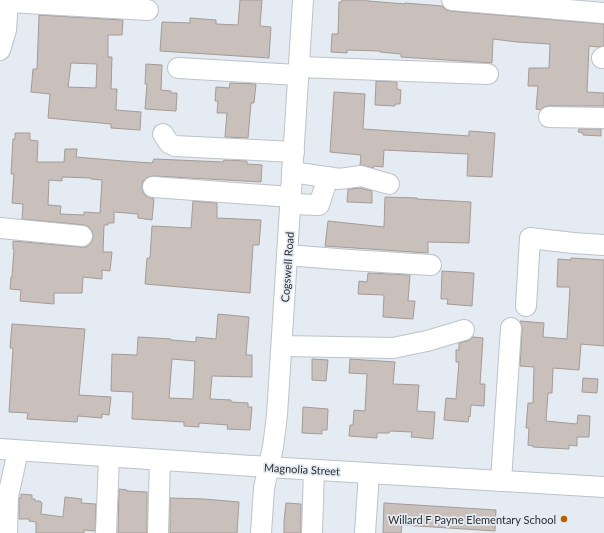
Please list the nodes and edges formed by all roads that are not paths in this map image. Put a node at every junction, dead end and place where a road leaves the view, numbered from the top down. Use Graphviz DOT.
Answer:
graph roads {
  1 [pos="303,0"];
  2 [pos="452,0"];
  3 [pos="8,1"];
  4 [pos="148,10"];
  5 [pos="604,13"];
  6 [pos="0,50"];
  7 [pos="178,68"];
  8 [pos="299,71"];
  9 [pos="488,74"];
  10 [pos="549,117"];
  11 [pos="604,118"];
  12 [pos="163,134"];
  13 [pos="294,152"];
  14 [pos="292,172"];
  15 [pos="328,177"];
  16 [pos="389,184"];
  17 [pos="153,187"];
  18 [pos="291,201"];
  19 [pos="0,228"];
  20 [pos="82,236"];
  21 [pos="604,245"];
  22 [pos="287,254"];
  23 [pos="431,265"];
  24 [pos="526,306"];
  25 [pos="511,328"];
  26 [pos="464,330"];
  27 [pos="282,346"];
  28 [pos="9,450"];
  29 [pos="109,457"];
  30 [pos="160,460"];
  31 [pos="268,467"];
  32 [pos="314,470"];
  33 [pos="372,473"];
  34 [pos="502,481"];
  35 [pos="604,487"];
  36 [pos="7,533"];
  37 [pos="106,533"];
  38 [pos="158,533"];
  39 [pos="261,533"];
  40 [pos="312,533"];
  41 [pos="365,533"];
  42 [pos="372,533"];
  1 -- 8 [label="street, Cogswell Road"];
  2 -- 5 [label="street"];
  3 -- 4 [label="street"];
  3 -- 6 [label="street"];
  7 -- 8 [label="street"];
  8 -- 9 [label="street"];
  8 -- 13 [label="street, Cogswell Road"];
  10 -- 11 [label="street"];
  12 -- 13 [label="street"];
  13 -- 14 [label="street, Cogswell Road"];
  14 -- 15 [label="street"];
  14 -- 18 [label="street, Cogswell Road"];
  15 -- 16 [label="street"];
  15 -- 18 [label="street"];
  17 -- 18 [label="street"];
  18 -- 22 [label="street, Cogswell Road"];
  19 -- 20 [label="street"];
  21 -- 24 [label="street"];
  22 -- 23 [label="street"];
  22 -- 27 [label="street, Cogswell Road"];
  25 -- 34 [label="street"];
  26 -- 27 [label="street"];
  27 -- 31 [label="street, Cogswell Road"];
  28 -- 29 [label="street, Magnolia Street"];
  28 -- 36 [label="street"];
  29 -- 30 [label="street, Magnolia Street"];
  29 -- 37 [label="street"];
  30 -- 31 [label="street, Magnolia Street"];
  30 -- 38 [label="street"];
  31 -- 32 [label="street, Magnolia Street"];
  31 -- 39 [label="street, Cogswell Road"];
  32 -- 33 [label="street, Magnolia Street"];
  32 -- 40 [label="street"];
  33 -- 34 [label="street, Magnolia Street"];
  33 -- 41 [label="street"];
  33 -- 42 [label="street"];
  34 -- 35 [label="street, Magnolia Street"];
}
